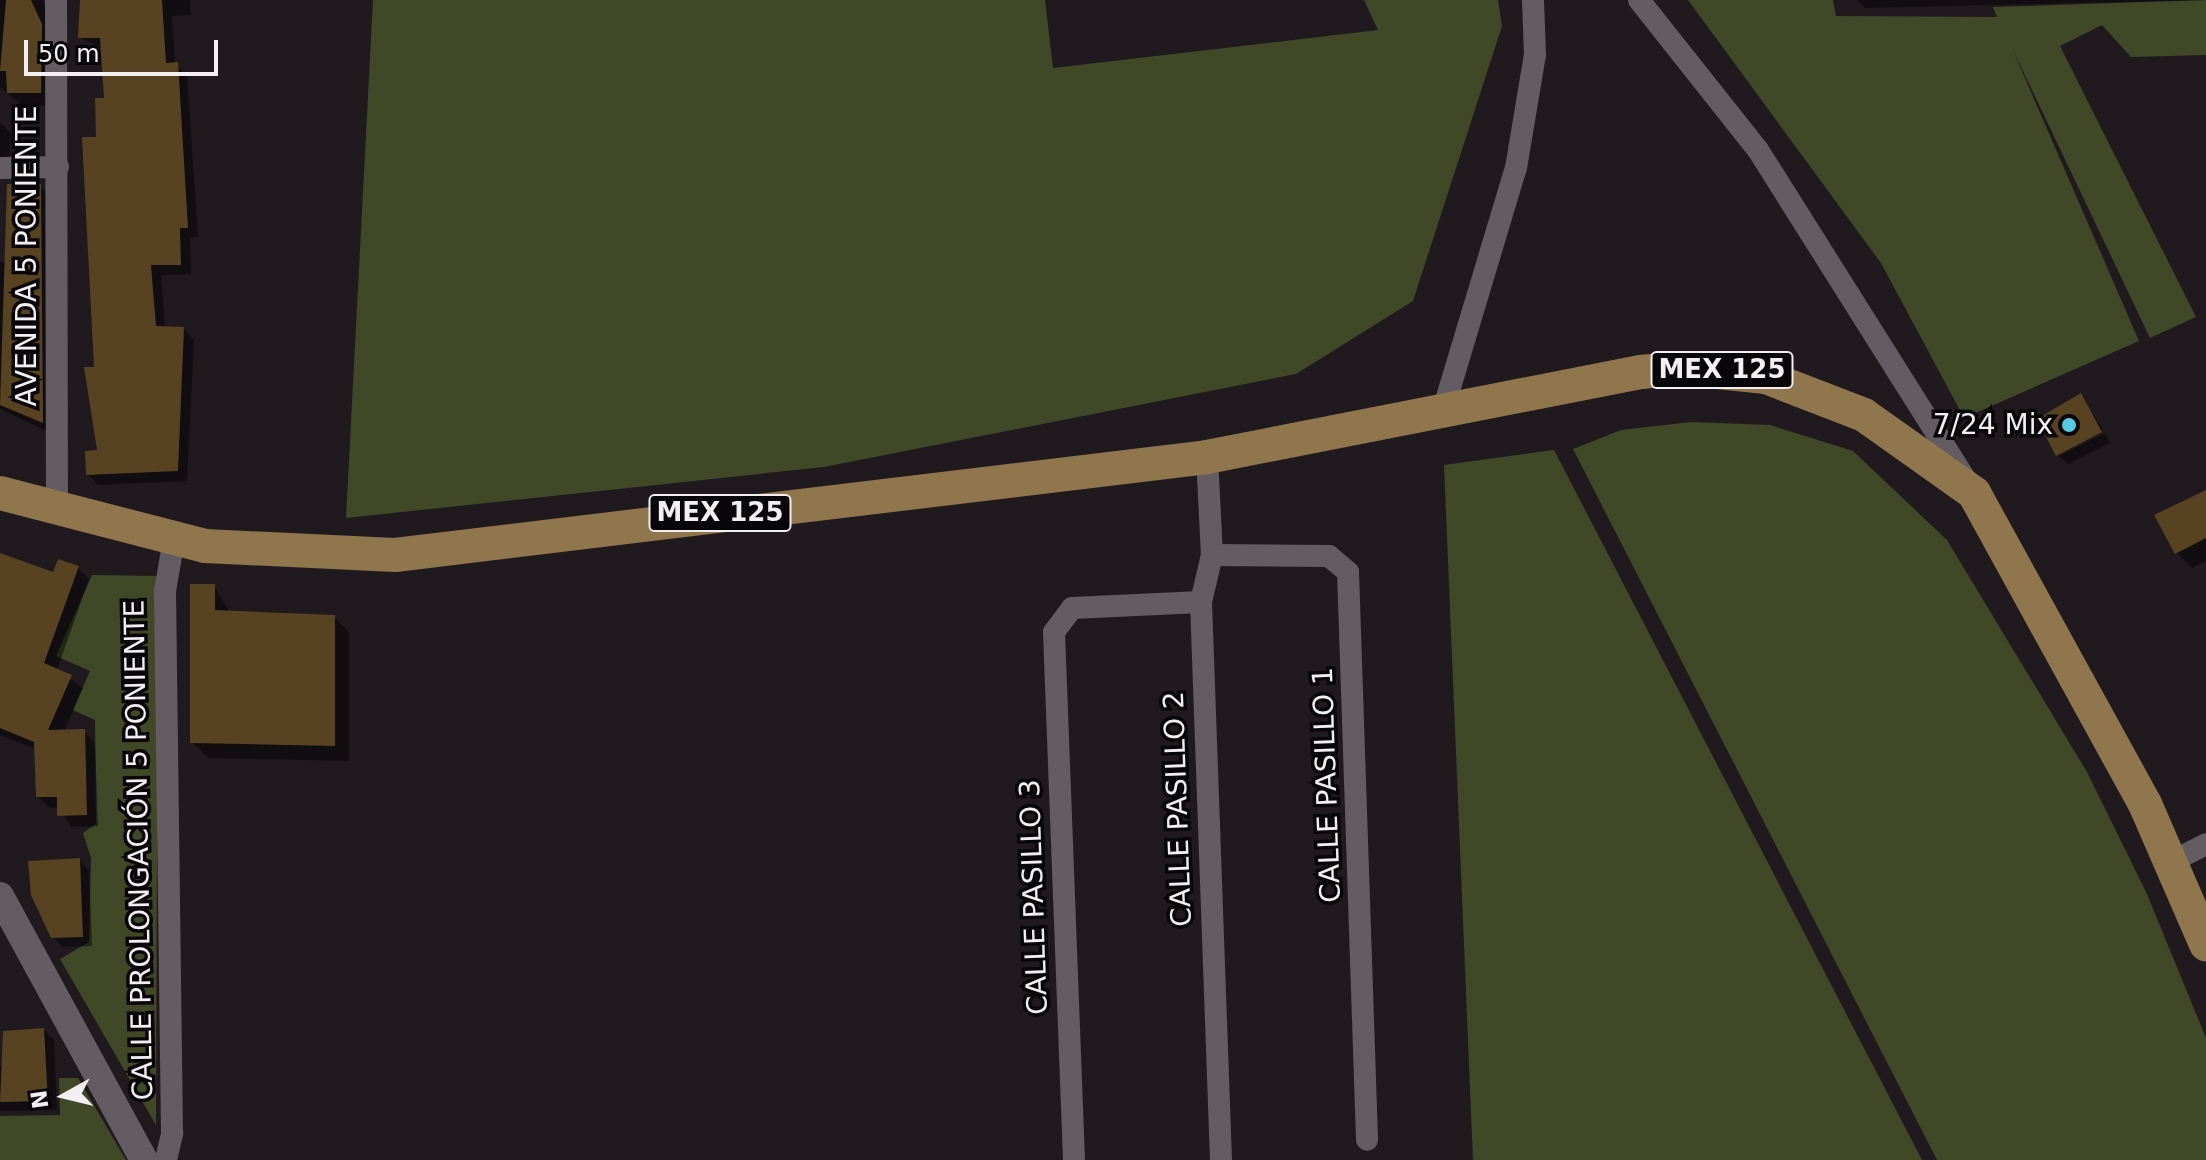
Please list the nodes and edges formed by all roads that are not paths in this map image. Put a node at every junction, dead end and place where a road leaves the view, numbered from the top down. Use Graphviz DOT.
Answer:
graph roads {
  1 [pos="56,0"];
  2 [pos="1533,0"];
  3 [pos="1639,0"];
  4 [pos="58,167"];
  5 [pos="0,168"];
  6 [pos="1442,414"];
  7 [pos="1207,457"];
  8 [pos="0,493"];
  9 [pos="1974,493"];
  10 [pos="57,512"];
  11 [pos="174,539"];
  12 [pos="1212,555"];
  13 [pos="1201,602"];
  14 [pos="2206,844"];
  15 [pos="2171,862"];
  16 [pos="0,896"];
  17 [pos="2206,944"];
  18 [pos="1367,1140"];
  19 [pos="144,1160"];
  20 [pos="166,1160"];
  21 [pos="1074,1160"];
  22 [pos="1221,1160"];
  1 -- 4 [label="street, AVENIDA 5 PONIENTE"];
  2 -- 6 [label="street"];
  3 -- 9 [label="street"];
  4 -- 5 [label="street"];
  4 -- 10 [label="street, AVENIDA 5 PONIENTE"];
  6 -- 7 [label="main road, MEX 125"];
  6 -- 9 [label="main road, MEX 125"];
  7 -- 11 [label="main road, MEX 125"];
  7 -- 12 [label="street, CALLE PASILLO 2"];
  8 -- 10 [label="main road, MEX 125"];
  9 -- 15 [label="main road, MEX 125"];
  10 -- 11 [label="main road, MEX 125"];
  11 -- 20 [label="street, CALLE PROLONGACIÓN 5 PONIENTE"];
  12 -- 13 [label="street, CALLE PASILLO 2"];
  12 -- 18 [label="street, CALLE PASILLO 1"];
  13 -- 21 [label="street, CALLE PASILLO 3"];
  13 -- 22 [label="street, CALLE PASILLO 2"];
  14 -- 15 [label="street"];
  15 -- 17 [label="main road, MEX 125"];
  16 -- 19 [label="street"];
}
